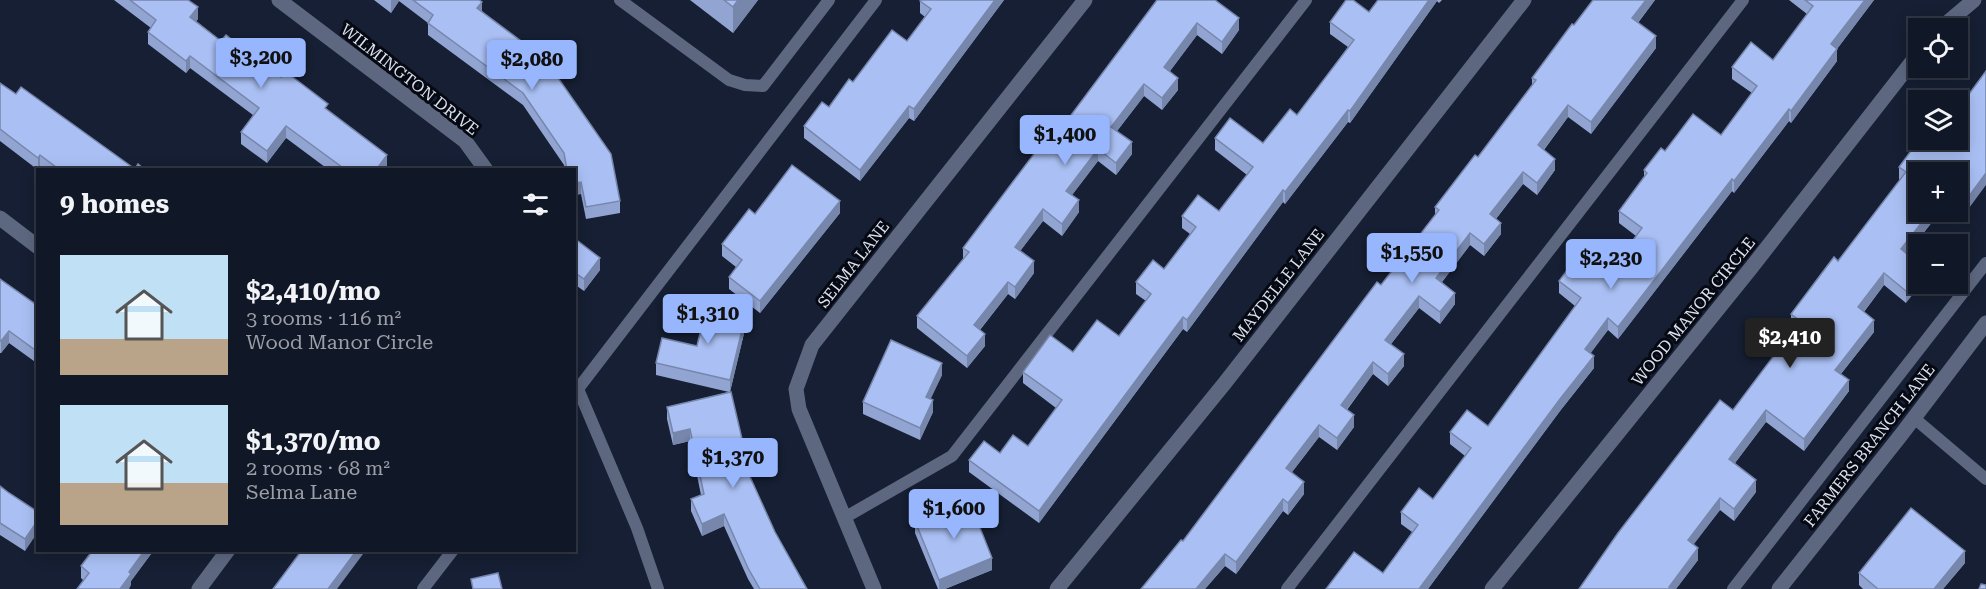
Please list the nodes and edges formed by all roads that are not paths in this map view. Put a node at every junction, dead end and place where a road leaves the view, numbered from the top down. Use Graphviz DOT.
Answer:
graph roads {
  1 [pos="279,0"];
  2 [pos="620,0"];
  3 [pos="829,0"];
  4 [pos="876,0"];
  5 [pos="1085,0"];
  6 [pos="1306,0"];
  7 [pos="1524,0"];
  8 [pos="1743,0"];
  9 [pos="1974,0"];
  10 [pos="1953,18"];
  11 [pos="1908,67"];
  12 [pos="485,168"];
  13 [pos="0,218"];
  14 [pos="36,245"];
  15 [pos="1986,263"];
  16 [pos="1986,323"];
  17 [pos="576,391"];
  18 [pos="1914,418"];
  19 [pos="1986,479"];
  20 [pos="844,518"];
  21 [pos="227,552"];
  22 [pos="451,552"];
  23 [pos="199,589"];
  24 [pos="423,589"];
  25 [pos="658,589"];
  26 [pos="874,589"];
  27 [pos="1057,589"];
  28 [pos="1287,589"];
  29 [pos="1492,589"];
  30 [pos="1733,589"];
  31 [pos="1779,589"];
  1 -- 12 [label="street, WILMINGTON DRIVE"];
  2 -- 3 [label="lane"];
  4 -- 17 [label="lane"];
  5 -- 20 [label="street, SELMA LANE"];
  6 -- 20 [label="lane"];
  7 -- 27 [label="street, MAYDELLE LANE"];
  8 -- 28 [label="lane"];
  9 -- 10 [label="street"];
  11 -- 29 [label="street, WOOD MANOR CIRCLE"];
  13 -- 14 [label="street"];
  15 -- 30 [label="lane"];
  16 -- 18 [label="street, FARMERS BRANCH LANE"];
  17 -- 25 [label="lane"];
  18 -- 19 [label="lane"];
  18 -- 31 [label="street, FARMERS BRANCH LANE"];
  20 -- 26 [label="street, SELMA LANE"];
  21 -- 23 [label="street"];
  22 -- 24 [label="lane"];
}
